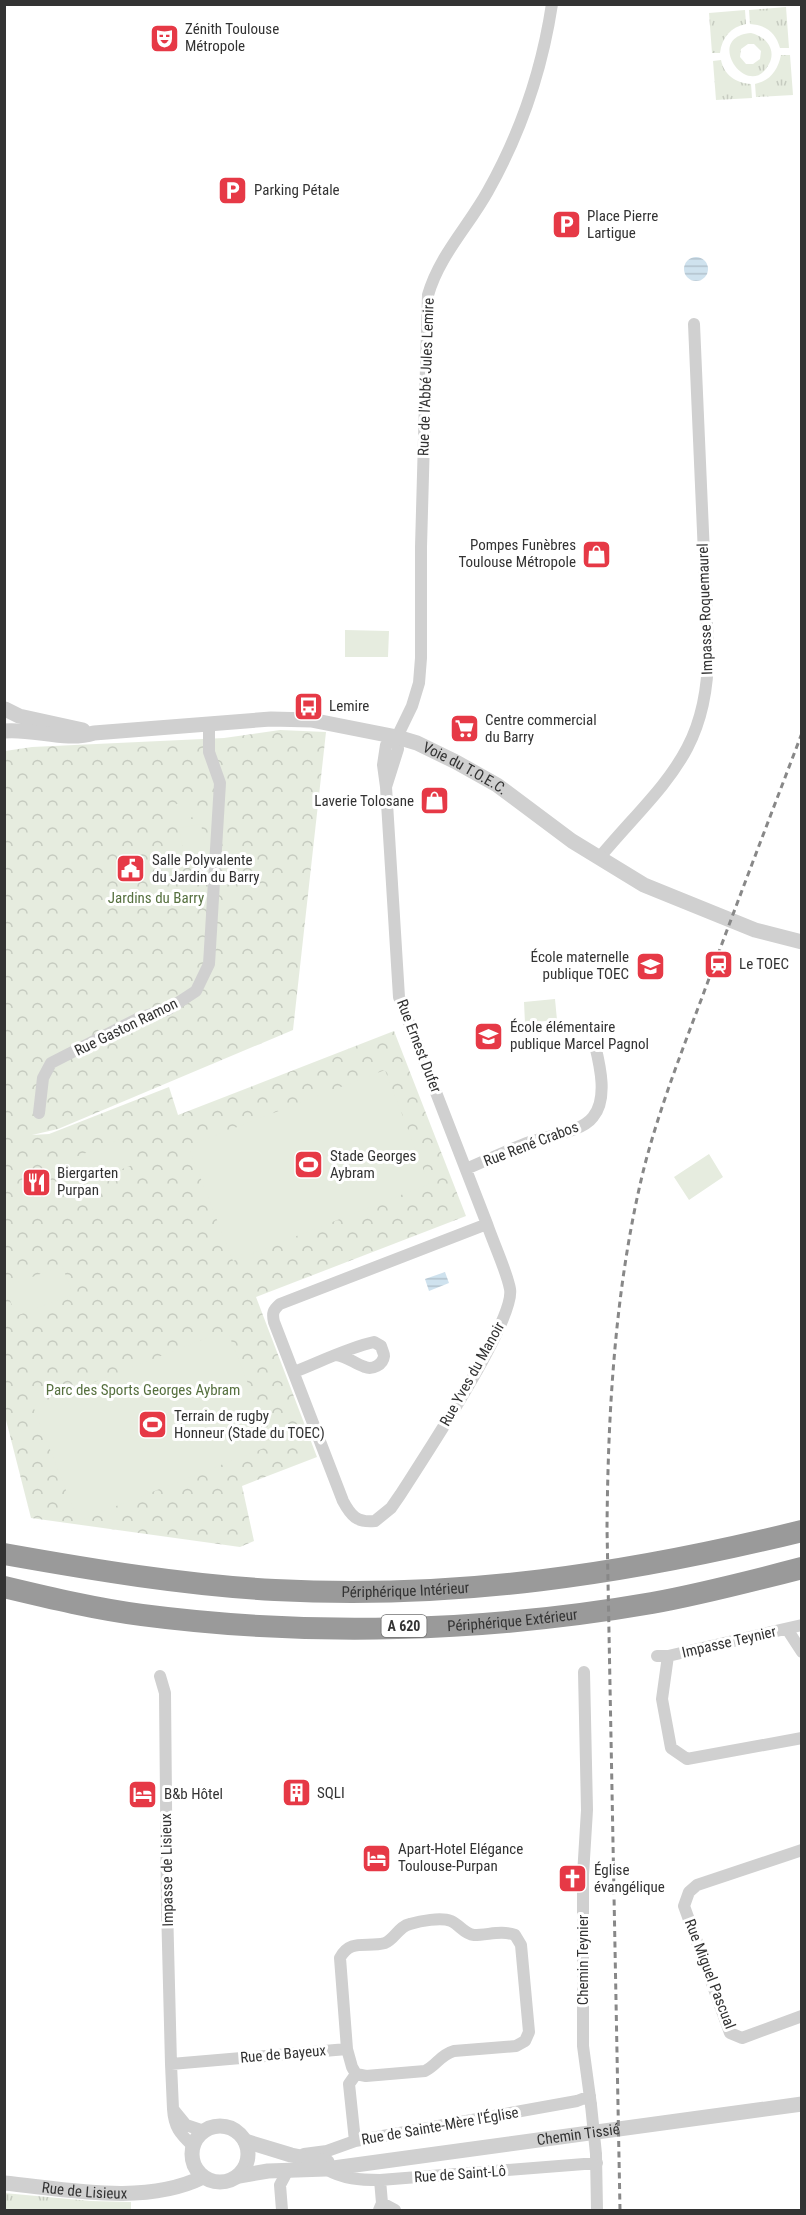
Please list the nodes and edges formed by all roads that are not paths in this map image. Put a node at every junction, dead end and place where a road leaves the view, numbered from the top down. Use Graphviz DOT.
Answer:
graph roads {
  1 [pos="552,4"];
  2 [pos="694,324"];
  3 [pos="5,709"];
  4 [pos="4,721"];
  5 [pos="208,724"];
  6 [pos="4,731"];
  7 [pos="94,733"];
  8 [pos="397,737"];
  9 [pos="599,858"];
  10 [pos="801,942"];
  11 [pos="595,1046"];
  12 [pos="39,1113"];
  13 [pos="466,1169"];
  14 [pos="487,1224"];
  15 [pos="337,1355"];
  16 [pos="294,1372"];
  17 [pos="801,1531"];
  18 [pos="4,1537"];
  19 [pos="4,1554"];
  20 [pos="91,1568"];
  21 [pos="801,1568"];
  22 [pos="4,1587"];
  23 [pos="801,1625"];
  24 [pos="787,1629"];
  25 [pos="801,1652"];
  26 [pos="584,1672"];
  27 [pos="160,1676"];
  28 [pos="801,1738"];
  29 [pos="801,1850"];
  30 [pos="801,2016"];
  31 [pos="347,2049"];
  32 [pos="171,2064"];
  33 [pos="356,2074"];
  34 [pos="590,2101"];
  35 [pos="801,2104"];
  36 [pos="173,2109"];
  37 [pos="204,2131"];
  38 [pos="245,2141"];
  39 [pos="355,2141"];
  40 [pos="193,2146"];
  41 [pos="597,2158"];
  42 [pos="289,2163"];
  43 [pos="193,2164"];
  44 [pos="354,2164"];
  45 [pos="326,2169"];
  46 [pos="268,2171"];
  47 [pos="239,2176"];
  48 [pos="203,2177"];
  49 [pos="380,2180"];
  50 [pos="4,2183"];
  51 [pos="280,2185"];
  52 [pos="164,2190"];
  53 [pos="380,2207"];
  54 [pos="282,2211"];
  55 [pos="395,2211"];
  56 [pos="597,2211"];
  1 -- 8 [label="street, Rue de l'Abbé Jules Lemire"];
  2 -- 9 [label="street, Impasse Roquemaurel"];
  3 -- 4 [label="street"];
  3 -- 7 [label="street, Voie du T.O.E.C."];
  5 -- 7 [label="street, Voie du T.O.E.C."];
  5 -- 8 [label="street, Voie du T.O.E.C."];
  5 -- 12 [label="street, Rue Gaston Ramon"];
  6 -- 7 [label="street, Voie du T.O.E.C."];
  8 -- 9 [label="street, Voie du T.O.E.C."];
  8 -- 13 [label="street, Rue Ernest Dufer"];
  9 -- 10 [label="street, Voie du T.O.E.C."];
  11 -- 13 [label="street, Rue René Crabos"];
  13 -- 14 [label="street, Rue Ernest Dufer"];
  14 -- 16 [label="street, Rue Yves du Manoir"];
  14 -- 16 [label="street, Rue Yves du Manoir"];
  15 -- 16 [label="street"];
  17 -- 20 [label="highway, Périphérique Intérieur"];
  18 -- 20 [label="highway"];
  19 -- 20 [label="highway, Périphérique Intérieur"];
  21 -- 22 [label="highway, Périphérique Extérieur / A 620"];
  23 -- 24 [label="street, Impasse Teynier"];
  24 -- 25 [label="street"];
  24 -- 28 [label="street, Impasse Teynier"];
  26 -- 34 [label="street, Chemin Teynier"];
  27 -- 32 [label="street, Impasse de Lisieux"];
  29 -- 30 [label="street, Rue Miguel Pascual"];
  31 -- 32 [label="street, Rue de Bayeux"];
  31 -- 33 [label="street"];
  31 -- 33 [label="street, Rue de Bayeux"];
  32 -- 36 [label="street"];
  33 -- 39 [label="street"];
  34 -- 39 [label="street, Rue de Sainte-Mère l'Église"];
  34 -- 41 [label="street, Chemin Teynier, bridge"];
  35 -- 44 [label="street, Chemin Tissié"];
  36 -- 37 [label="street"];
  36 -- 40 [label="street"];
  37 -- 38 [label="street"];
  37 -- 40 [label="street"];
  38 -- 42 [label="street, Chemin Tissié"];
  38 -- 47 [label="street"];
  39 -- 42 [label="street, Rue de Sainte-Mère l'Église"];
  40 -- 43 [label="street"];
  41 -- 49 [label="street, Rue de Saint-Lô"];
  41 -- 56 [label="street, Chemin Teynier"];
  42 -- 44 [label="street, Chemin Tissié"];
  42 -- 45 [label="street, Chemin Tissié"];
  42 -- 46 [label="street, Chemin Tissié"];
  42 -- 51 [label="street"];
  43 -- 48 [label="street"];
  43 -- 52 [label="street"];
  44 -- 45 [label="street, Chemin Tissié"];
  45 -- 49 [label="street, Rue de Saint-Lô"];
  46 -- 47 [label="street, Chemin Tissié"];
  46 -- 51 [label="street"];
  47 -- 48 [label="street"];
  48 -- 52 [label="street, Rue de Lisieux"];
  49 -- 53 [label="street"];
  50 -- 52 [label="street, Rue de Lisieux"];
  51 -- 54 [label="street"];
  53 -- 55 [label="street"];
}
